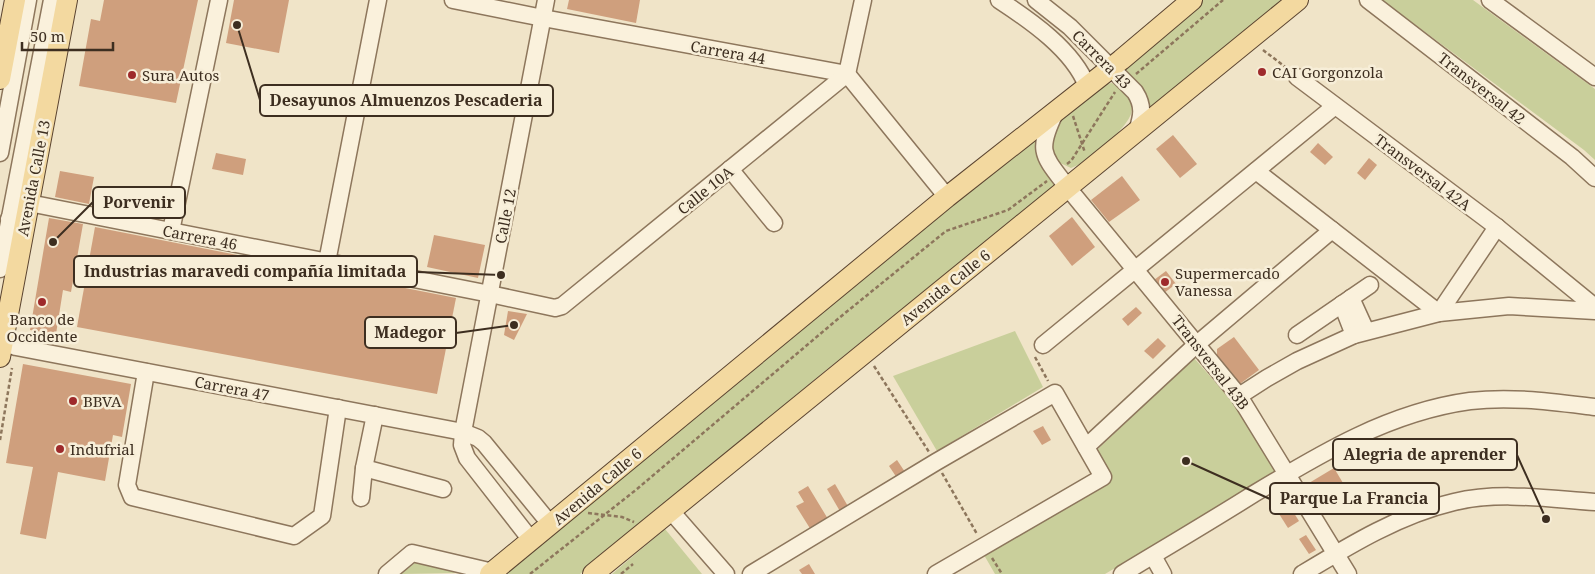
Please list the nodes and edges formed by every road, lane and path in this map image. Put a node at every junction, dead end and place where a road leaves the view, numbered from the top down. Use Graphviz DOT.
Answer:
graph roads {
  1 [pos="15,0"];
  2 [pos="28,0"];
  3 [pos="52,0"];
  4 [pos="67,0"];
  5 [pos="219,0"];
  6 [pos="378,0"];
  7 [pos="453,0"];
  8 [pos="546,0"];
  9 [pos="863,0"];
  10 [pos="999,0"];
  11 [pos="1036,0"];
  12 [pos="1192,0"];
  13 [pos="1224,0"];
  14 [pos="1298,0"];
  15 [pos="1368,0"];
  16 [pos="1490,0"];
  17 [pos="543,18"];
  18 [pos="1250,39"];
  19 [pos="1111,67"];
  20 [pos="847,74"];
  21 [pos="1134,76"];
  22 [pos="1297,76"];
  23 [pos="1595,77"];
  24 [pos="0,79"];
  25 [pos="1087,86"];
  26 [pos="1116,90"];
  27 [pos="1062,106"];
  28 [pos="1335,106"];
  29 [pos="1137,131"];
  30 [pos="1082,143"];
  31 [pos="0,153"];
  32 [pos="1071,161"];
  33 [pos="730,169"];
  34 [pos="1091,169"];
  35 [pos="1256,171"];
  36 [pos="1595,178"];
  37 [pos="1048,180"];
  38 [pos="1068,188"];
  39 [pos="947,198"];
  40 [pos="29,203"];
  41 [pos="9,219"];
  42 [pos="774,223"];
  43 [pos="1497,227"];
  44 [pos="1332,230"];
  45 [pos="171,231"];
  46 [pos="327,262"];
  47 [pos="0,269"];
  48 [pos="1136,269"];
  49 [pos="1370,285"];
  50 [pos="490,294"];
  51 [pos="1346,301"];
  52 [pos="1595,309"];
  53 [pos="1438,313"];
  54 [pos="1360,333"];
  55 [pos="1297,335"];
  56 [pos="1197,344"];
  57 [pos="1043,345"];
  58 [pos="1,347"];
  59 [pos="865,352"];
  60 [pos="146,372"];
  61 [pos="1055,394"];
  62 [pos="1239,396"];
  63 [pos="1595,406"];
  64 [pos="338,408"];
  65 [pos="375,415"];
  66 [pos="463,432"];
  67 [pos="1086,447"];
  68 [pos="936,462"];
  69 [pos="364,468"];
  70 [pos="1288,474"];
  71 [pos="443,489"];
  72 [pos="361,498"];
  73 [pos="1595,502"];
  74 [pos="670,510"];
  75 [pos="566,512"];
  76 [pos="605,515"];
  77 [pos="551,525"];
  78 [pos="650,527"];
  79 [pos="532,540"];
  80 [pos="984,545"];
  81 [pos="1336,554"];
  82 [pos="1153,556"];
  83 [pos="492,573"];
  84 [pos="388,574"];
  85 [pos="530,574"];
  86 [pos="593,574"];
  87 [pos="726,574"];
  88 [pos="751,574"];
  89 [pos="936,574"];
  90 [pos="1002,574"];
  91 [pos="1122,574"];
  92 [pos="1163,574"];
  93 [pos="1302,574"];
  94 [pos="1348,574"];
  1 -- 24 [label="main road"];
  2 -- 31 [label="street"];
  3 -- 41 [label="street"];
  4 -- 40 [label="main road, Avenida Calle 13"];
  5 -- 45 [label="street"];
  6 -- 46 [label="street"];
  7 -- 17 [label="street, Carrera 44"];
  8 -- 17 [label="street, Calle 12"];
  9 -- 20 [label="street"];
  10 -- 25 [label="street, Carrera 43"];
  11 -- 19 [label="street, Carrera 43"];
  12 -- 19 [label="main road, Avenida Calle 6"];
  13 -- 21 [label="path"];
  14 -- 18 [label="main road, Avenida Calle 6"];
  15 -- 36 [label="street, Transversal 42"];
  16 -- 23 [label="street"];
  17 -- 20 [label="street, Carrera 44"];
  17 -- 50 [label="street, Calle 12"];
  18 -- 22 [label="path"];
  18 -- 29 [label="main road, Avenida Calle 6"];
  19 -- 25 [label="main road, Avenida Calle 6"];
  19 -- 29 [label="street, Carrera 43"];
  20 -- 33 [label="street, Calle 10A"];
  20 -- 39 [label="street"];
  22 -- 28 [label="street, Transversal 42A"];
  25 -- 27 [label="main road, Avenida Calle 6"];
  26 -- 30 [label="path"];
  27 -- 30 [label="path"];
  27 -- 38 [label="street, Transversal 43B"];
  27 -- 39 [label="main road, Avenida Calle 6"];
  28 -- 35 [label="street"];
  28 -- 43 [label="street, Transversal 42A"];
  29 -- 34 [label="main road, Avenida Calle 6"];
  30 -- 32 [label="path"];
  30 -- 34 [label="path"];
  33 -- 42 [label="street"];
  33 -- 50 [label="street, Calle 10A"];
  34 -- 38 [label="main road, Avenida Calle 6"];
  35 -- 44 [label="street"];
  35 -- 48 [label="street"];
  37 -- 76 [label="path"];
  38 -- 48 [label="street, Transversal 43B"];
  38 -- 59 [label="main road, Avenida Calle 6"];
  39 -- 75 [label="main road, Avenida Calle 6"];
  40 -- 41 [label="street"];
  40 -- 45 [label="street, Carrera 46"];
  40 -- 58 [label="main road, Avenida Calle 13"];
  41 -- 47 [label="street"];
  43 -- 52 [label="street, Transversal 42A"];
  43 -- 53 [label="street"];
  44 -- 53 [label="street"];
  44 -- 56 [label="street"];
  45 -- 46 [label="street, Carrera 46"];
  46 -- 50 [label="street, Carrera 46"];
  48 -- 56 [label="street, Transversal 43B"];
  48 -- 57 [label="street"];
  49 -- 51 [label="street"];
  50 -- 66 [label="street, Calle 12"];
  51 -- 54 [label="street"];
  51 -- 55 [label="street"];
  52 -- 53 [label="street"];
  53 -- 54 [label="street"];
  54 -- 62 [label="street"];
  56 -- 62 [label="street, Transversal 43B"];
  56 -- 67 [label="street"];
  57 -- 61 [label="path"];
  58 -- 60 [label="street, Carrera 47"];
  59 -- 68 [label="path"];
  59 -- 74 [label="main road, Avenida Calle 6"];
  60 -- 64 [label="street, Carrera 47"];
  60 -- 64 [label="street"];
  61 -- 67 [label="street"];
  61 -- 68 [label="street"];
  62 -- 70 [label="street, Transversal 43B"];
  63 -- 70 [label="street"];
  64 -- 65 [label="street, Carrera 47"];
  65 -- 66 [label="street, Carrera 47"];
  65 -- 69 [label="street"];
  66 -- 77 [label="street, Carrera 47"];
  66 -- 79 [label="street"];
  67 -- 80 [label="street"];
  68 -- 80 [label="path"];
  68 -- 88 [label="street"];
  69 -- 71 [label="street"];
  69 -- 72 [label="street"];
  70 -- 81 [label="street, Transversal 43B"];
  70 -- 82 [label="street"];
  73 -- 81 [label="street"];
  74 -- 78 [label="main road, Avenida Calle 6"];
  74 -- 87 [label="street"];
  75 -- 76 [label="path"];
  75 -- 77 [label="main road, Avenida Calle 6"];
  76 -- 78 [label="path"];
  76 -- 85 [label="path"];
  77 -- 79 [label="main road, Avenida Calle 6"];
  78 -- 86 [label="main road, Avenida Calle 6"];
  79 -- 83 [label="main road, Avenida Calle 6"];
  80 -- 89 [label="street"];
  80 -- 90 [label="path"];
  81 -- 93 [label="street"];
  81 -- 94 [label="street, Transversal 43B"];
  82 -- 91 [label="street"];
  82 -- 92 [label="street"];
  83 -- 84 [label="street"];
}
